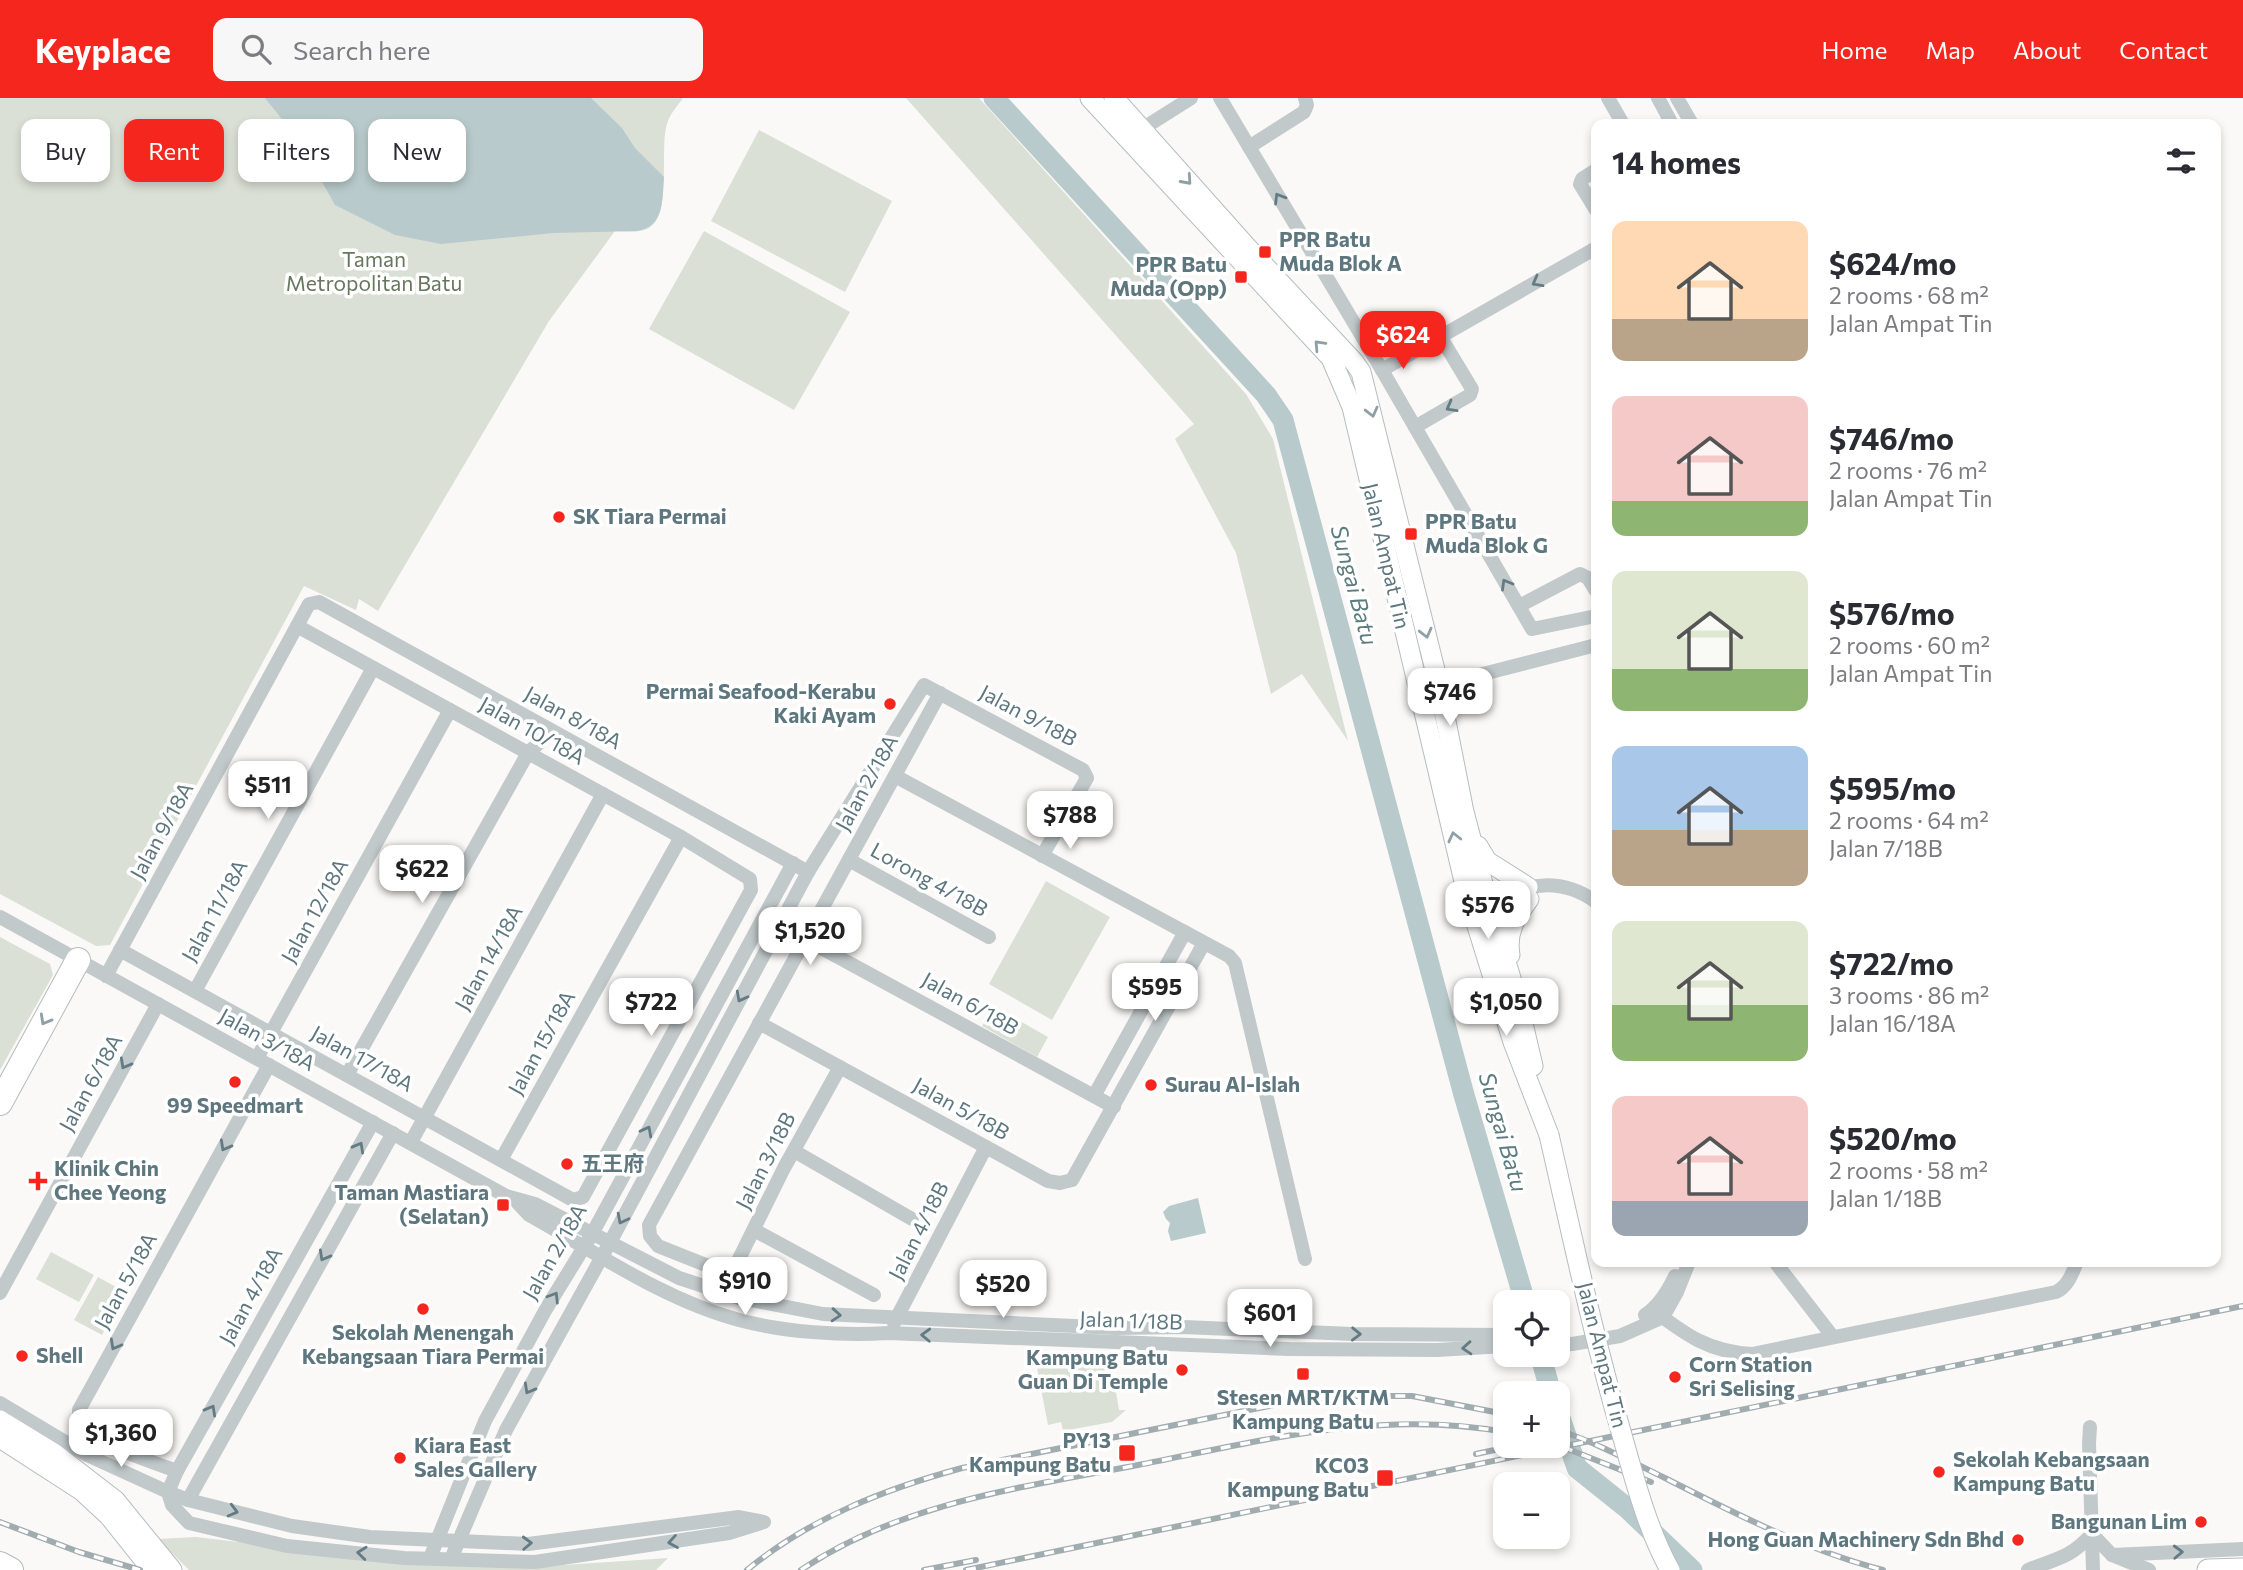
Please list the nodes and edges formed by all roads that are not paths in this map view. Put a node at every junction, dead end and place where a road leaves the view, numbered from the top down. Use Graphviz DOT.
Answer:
graph roads {
  1 [pos="1090,98"];
  2 [pos="1114,98"];
  3 [pos="1191,98"];
  4 [pos="1220,98"];
  5 [pos="1305,98"];
  6 [pos="1608,98"];
  7 [pos="1658,98"];
  8 [pos="1677,98"];
  9 [pos="1620,119"];
  10 [pos="1669,119"];
  11 [pos="1689,119"];
  12 [pos="1142,129"];
  13 [pos="1249,147"];
  14 [pos="1591,173"];
  15 [pos="1175,192"];
  16 [pos="1591,202"];
  17 [pos="1591,251"];
  18 [pos="1440,336"];
  19 [pos="1382,370"];
  20 [pos="1415,427"];
  21 [pos="1591,583"];
  22 [pos="319,602"];
  23 [pos="1519,607"];
  24 [pos="1591,617"];
  25 [pos="1402,623"];
  26 [pos="297,626"];
  27 [pos="1591,646"];
  28 [pos="373,668"];
  29 [pos="1439,685"];
  30 [pos="940,693"];
  31 [pos="450,710"];
  32 [pos="552,731"];
  33 [pos="527,753"];
  34 [pos="1435,756"];
  35 [pos="895,776"];
  36 [pos="1460,792"];
  37 [pos="603,794"];
  38 [pos="681,837"];
  39 [pos="1042,856"];
  40 [pos="849,860"];
  41 [pos="793,863"];
  42 [pos="808,872"];
  43 [pos="1529,893"];
  44 [pos="1591,899"];
  45 [pos="1480,907"];
  46 [pos="1591,909"];
  47 [pos="0,918"];
  48 [pos="1185,932"];
  49 [pos="989,937"];
  50 [pos="806,939"];
  51 [pos="1204,943"];
  52 [pos="120,950"];
  53 [pos="78,960"];
  54 [pos="106,976"];
  55 [pos="195,991"];
  56 [pos="1517,998"];
  57 [pos="158,1004"];
  58 [pos="760,1023"];
  59 [pos="271,1033"];
  60 [pos="263,1062"];
  61 [pos="840,1067"];
  62 [pos="347,1075"];
  63 [pos="1094,1096"];
  64 [pos="0,1103"];
  65 [pos="1114,1107"];
  66 [pos="425,1118"];
  67 [pos="373,1122"];
  68 [pos="393,1133"];
  69 [pos="1549,1135"];
  70 [pos="411,1142"];
  71 [pos="986,1147"];
  72 [pos="793,1151"];
  73 [pos="501,1160"];
  74 [pos="583,1197"];
  75 [pos="912,1219"];
  76 [pos="754,1230"];
  77 [pos="588,1240"];
  78 [pos="606,1250"];
  79 [pos="1305,1259"];
  80 [pos="1679,1267"];
  81 [pos="1687,1267"];
  82 [pos="1779,1267"];
  83 [pos="2075,1267"];
  84 [pos="731,1275"];
  85 [pos="712,1289"];
  86 [pos="0,1293"];
  87 [pos="874,1295"];
  88 [pos="740,1298"];
  89 [pos="271,1305"];
  90 [pos="1658,1313"];
  91 [pos="291,1316"];
  92 [pos="897,1318"];
  93 [pos="888,1333"];
  94 [pos="1429,1335"];
  95 [pos="1833,1337"];
  96 [pos="1493,1340"];
  97 [pos="1570,1340"];
  98 [pos="1493,1341"];
  99 [pos="1431,1351"];
  100 [pos="0,1403"];
  101 [pos="0,1420"];
  102 [pos="2090,1427"];
  103 [pos="0,1438"];
  104 [pos="177,1471"];
  105 [pos="168,1492"];
  106 [pos="188,1500"];
  107 [pos="696,1522"];
  108 [pos="2092,1534"];
  109 [pos="699,1538"];
  110 [pos="436,1541"];
  111 [pos="458,1542"];
  112 [pos="2243,1549"];
  113 [pos="2112,1555"];
  114 [pos="430,1558"];
  115 [pos="451,1559"];
  116 [pos="0,1563"];
  117 [pos="2243,1569"];
  118 [pos="11,1570"];
  119 [pos="152,1570"];
  120 [pos="172,1570"];
  121 [pos="1670,1570"];
  122 [pos="2028,1570"];
  123 [pos="2093,1570"];
  124 [pos="2149,1570"];
  125 [pos="2208,1570"];
  1 -- 15 [label="street, Jalan Ampat Tin"];
  2 -- 12 [label="street, Jalan Ampat Tin"];
  3 -- 12 [label="street"];
  4 -- 13 [label="street"];
  5 -- 13 [label="street"];
  6 -- 9 [label="street"];
  7 -- 10 [label="street"];
  8 -- 11 [label="street"];
  12 -- 15 [label="street"];
  12 -- 29 [label="street, Jalan Ampat Tin, one-way"];
  19 -- 13 [label="street, one-way"];
  14 -- 16 [label="street"];
  25 -- 15 [label="street, Jalan Ampat Tin, one-way"];
  17 -- 18 [label="street, one-way"];
  18 -- 19 [label="street"];
  18 -- 20 [label="street, one-way"];
  19 -- 20 [label="street"];
  23 -- 20 [label="street, one-way"];
  21 -- 23 [label="street"];
  22 -- 26 [label="street, Jalan 9/18A"];
  22 -- 32 [label="street, Jalan 8/18A"];
  23 -- 24 [label="street"];
  25 -- 29 [label="street"];
  25 -- 34 [label="street, Jalan Ampat Tin"];
  26 -- 28 [label="street, Jalan 10/18A"];
  26 -- 52 [label="street, Jalan 9/18A"];
  27 -- 29 [label="street"];
  28 -- 31 [label="street, Jalan 10/18A"];
  28 -- 55 [label="street, Jalan 11/18A"];
  29 -- 34 [label="street"];
  29 -- 36 [label="street, Jalan Ampat Tin"];
  30 -- 35 [label="street, Jalan 2/18A"];
  30 -- 39 [label="street, Jalan 9/18B"];
  30 -- 42 [label="street, Jalan 2/18A"];
  31 -- 33 [label="street, Jalan 10/18A"];
  31 -- 59 [label="street, Jalan 12/18A"];
  32 -- 33 [label="street"];
  32 -- 41 [label="street, Jalan 8/18A"];
  33 -- 37 [label="street, Jalan 10/18A"];
  33 -- 62 [label="street"];
  45 -- 34 [label="street, Jalan Ampat Tin, one-way"];
  35 -- 39 [label="street"];
  35 -- 40 [label="street, Jalan 2/18A"];
  36 -- 43 [label="street"];
  36 -- 45 [label="street, Jalan Ampat Tin"];
  37 -- 38 [label="street, Jalan 10/18A"];
  37 -- 66 [label="street, Jalan 14/18A"];
  38 -- 73 [label="street, Jalan 15/18A"];
  38 -- 74 [label="street, Jalan 10/18A"];
  39 -- 48 [label="street"];
  40 -- 49 [label="street, Lorong 4/18B"];
  40 -- 50 [label="street, Jalan 2/18A"];
  41 -- 42 [label="street, Jalan 8/18A"];
  77 -- 41 [label="street, Jalan 2/18A, one-way"];
  42 -- 78 [label="street, Jalan 2/18A, one-way"];
  43 -- 44 [label="street"];
  43 -- 45 [label="street"];
  43 -- 46 [label="street"];
  43 -- 56 [label="street"];
  45 -- 56 [label="street, Jalan Ampat Tin"];
  45 -- 69 [label="street, Jalan Ampat Tin"];
  47 -- 53 [label="street, Jalan 3/18A"];
  48 -- 51 [label="street"];
  48 -- 63 [label="street"];
  50 -- 58 [label="street, Jalan 2/18A"];
  50 -- 63 [label="street, Jalan 6/18B"];
  51 -- 65 [label="street"];
  51 -- 79 [label="street"];
  52 -- 54 [label="street, Jalan 9/18A"];
  52 -- 55 [label="street, Jalan 17/18A"];
  53 -- 54 [label="street, Jalan 3/18A"];
  53 -- 64 [label="highway, one-way"];
  54 -- 57 [label="street, Jalan 3/18A"];
  55 -- 59 [label="street, Jalan 17/18A"];
  56 -- 69 [label="street, Jalan Ampat Tin"];
  57 -- 60 [label="street, Jalan 3/18A"];
  57 -- 86 [label="street, Jalan 6/18A, one-way"];
  58 -- 61 [label="street, Jalan 5/18B"];
  58 -- 84 [label="street, Jalan 2/18A"];
  59 -- 60 [label="street, Jalan 12/18A"];
  59 -- 62 [label="street, Jalan 17/18A"];
  60 -- 67 [label="street, Jalan 3/18A"];
  60 -- 104 [label="street, Jalan 5/18A, one-way"];
  61 -- 71 [label="street, Jalan 5/18B"];
  61 -- 72 [label="street, Jalan 3/18B"];
  62 -- 66 [label="street, Jalan 17/18A"];
  63 -- 65 [label="street, Jalan 6/18B"];
  65 -- 71 [label="street, Jalan 5/18B"];
  66 -- 70 [label="street, Jalan 14/18A"];
  66 -- 73 [label="street, Jalan 17/18A"];
  67 -- 68 [label="street, Jalan 3/18A"];
  89 -- 67 [label="street, Jalan 4/18A, one-way"];
  68 -- 70 [label="street, Jalan 3/18A"];
  68 -- 91 [label="street, one-way"];
  69 -- 121 [label="street, Jalan Ampat Tin, bridge"];
  70 -- 77 [label="street, Jalan 3/18A"];
  71 -- 92 [label="street, Jalan 4/18B"];
  72 -- 75 [label="street"];
  72 -- 76 [label="street, Jalan 3/18B"];
  73 -- 74 [label="street, Jalan 17/18A"];
  76 -- 84 [label="street, Jalan 3/18B"];
  76 -- 87 [label="street"];
  77 -- 78 [label="street, Jalan 3/18A"];
  110 -- 77 [label="street, Jalan 2/18A, one-way"];
  78 -- 85 [label="street, Jalan 1/18B"];
  78 -- 93 [label="street, Jalan 1/18B"];
  78 -- 111 [label="street, Jalan 2/18A, one-way"];
  80 -- 90 [label="street"];
  81 -- 90 [label="street"];
  82 -- 95 [label="street"];
  83 -- 95 [label="street"];
  84 -- 85 [label="street"];
  84 -- 88 [label="street"];
  85 -- 88 [label="street, Jalan 1/18B"];
  88 -- 92 [label="street, Jalan 1/18B, one-way"];
  89 -- 91 [label="street"];
  104 -- 89 [label="street, Jalan 4/18A, one-way"];
  90 -- 95 [label="street"];
  90 -- 97 [label="street"];
  91 -- 106 [label="street"];
  92 -- 93 [label="street, Jalan 4/18B"];
  92 -- 94 [label="street, Jalan 1/18B, one-way"];
  99 -- 93 [label="street, Jalan 1/18B, one-way"];
  94 -- 96 [label="street, Jalan 1/18B"];
  94 -- 99 [label="street"];
  98 -- 99 [label="street, Jalan 1/18B, one-way"];
  100 -- 105 [label="street"];
  101 -- 120 [label="street"];
  102 -- 108 [label="street"];
  103 -- 119 [label="street"];
  104 -- 105 [label="street, Jalan 4/18A"];
  105 -- 106 [label="street"];
  114 -- 105 [label="street, one-way"];
  106 -- 110 [label="street, one-way"];
  107 -- 109 [label="street"];
  107 -- 109 [label="street"];
  111 -- 107 [label="street, one-way"];
  108 -- 113 [label="street"];
  108 -- 122 [label="street"];
  108 -- 123 [label="street"];
  109 -- 115 [label="street, one-way"];
  110 -- 111 [label="street"];
  110 -- 114 [label="street, Jalan 2/18A"];
  111 -- 115 [label="street, Jalan 2/18A"];
  113 -- 112 [label="street, one-way"];
  113 -- 124 [label="street"];
  114 -- 115 [label="street"];
  116 -- 118 [label="highway"];
  117 -- 125 [label="main road"];
}
